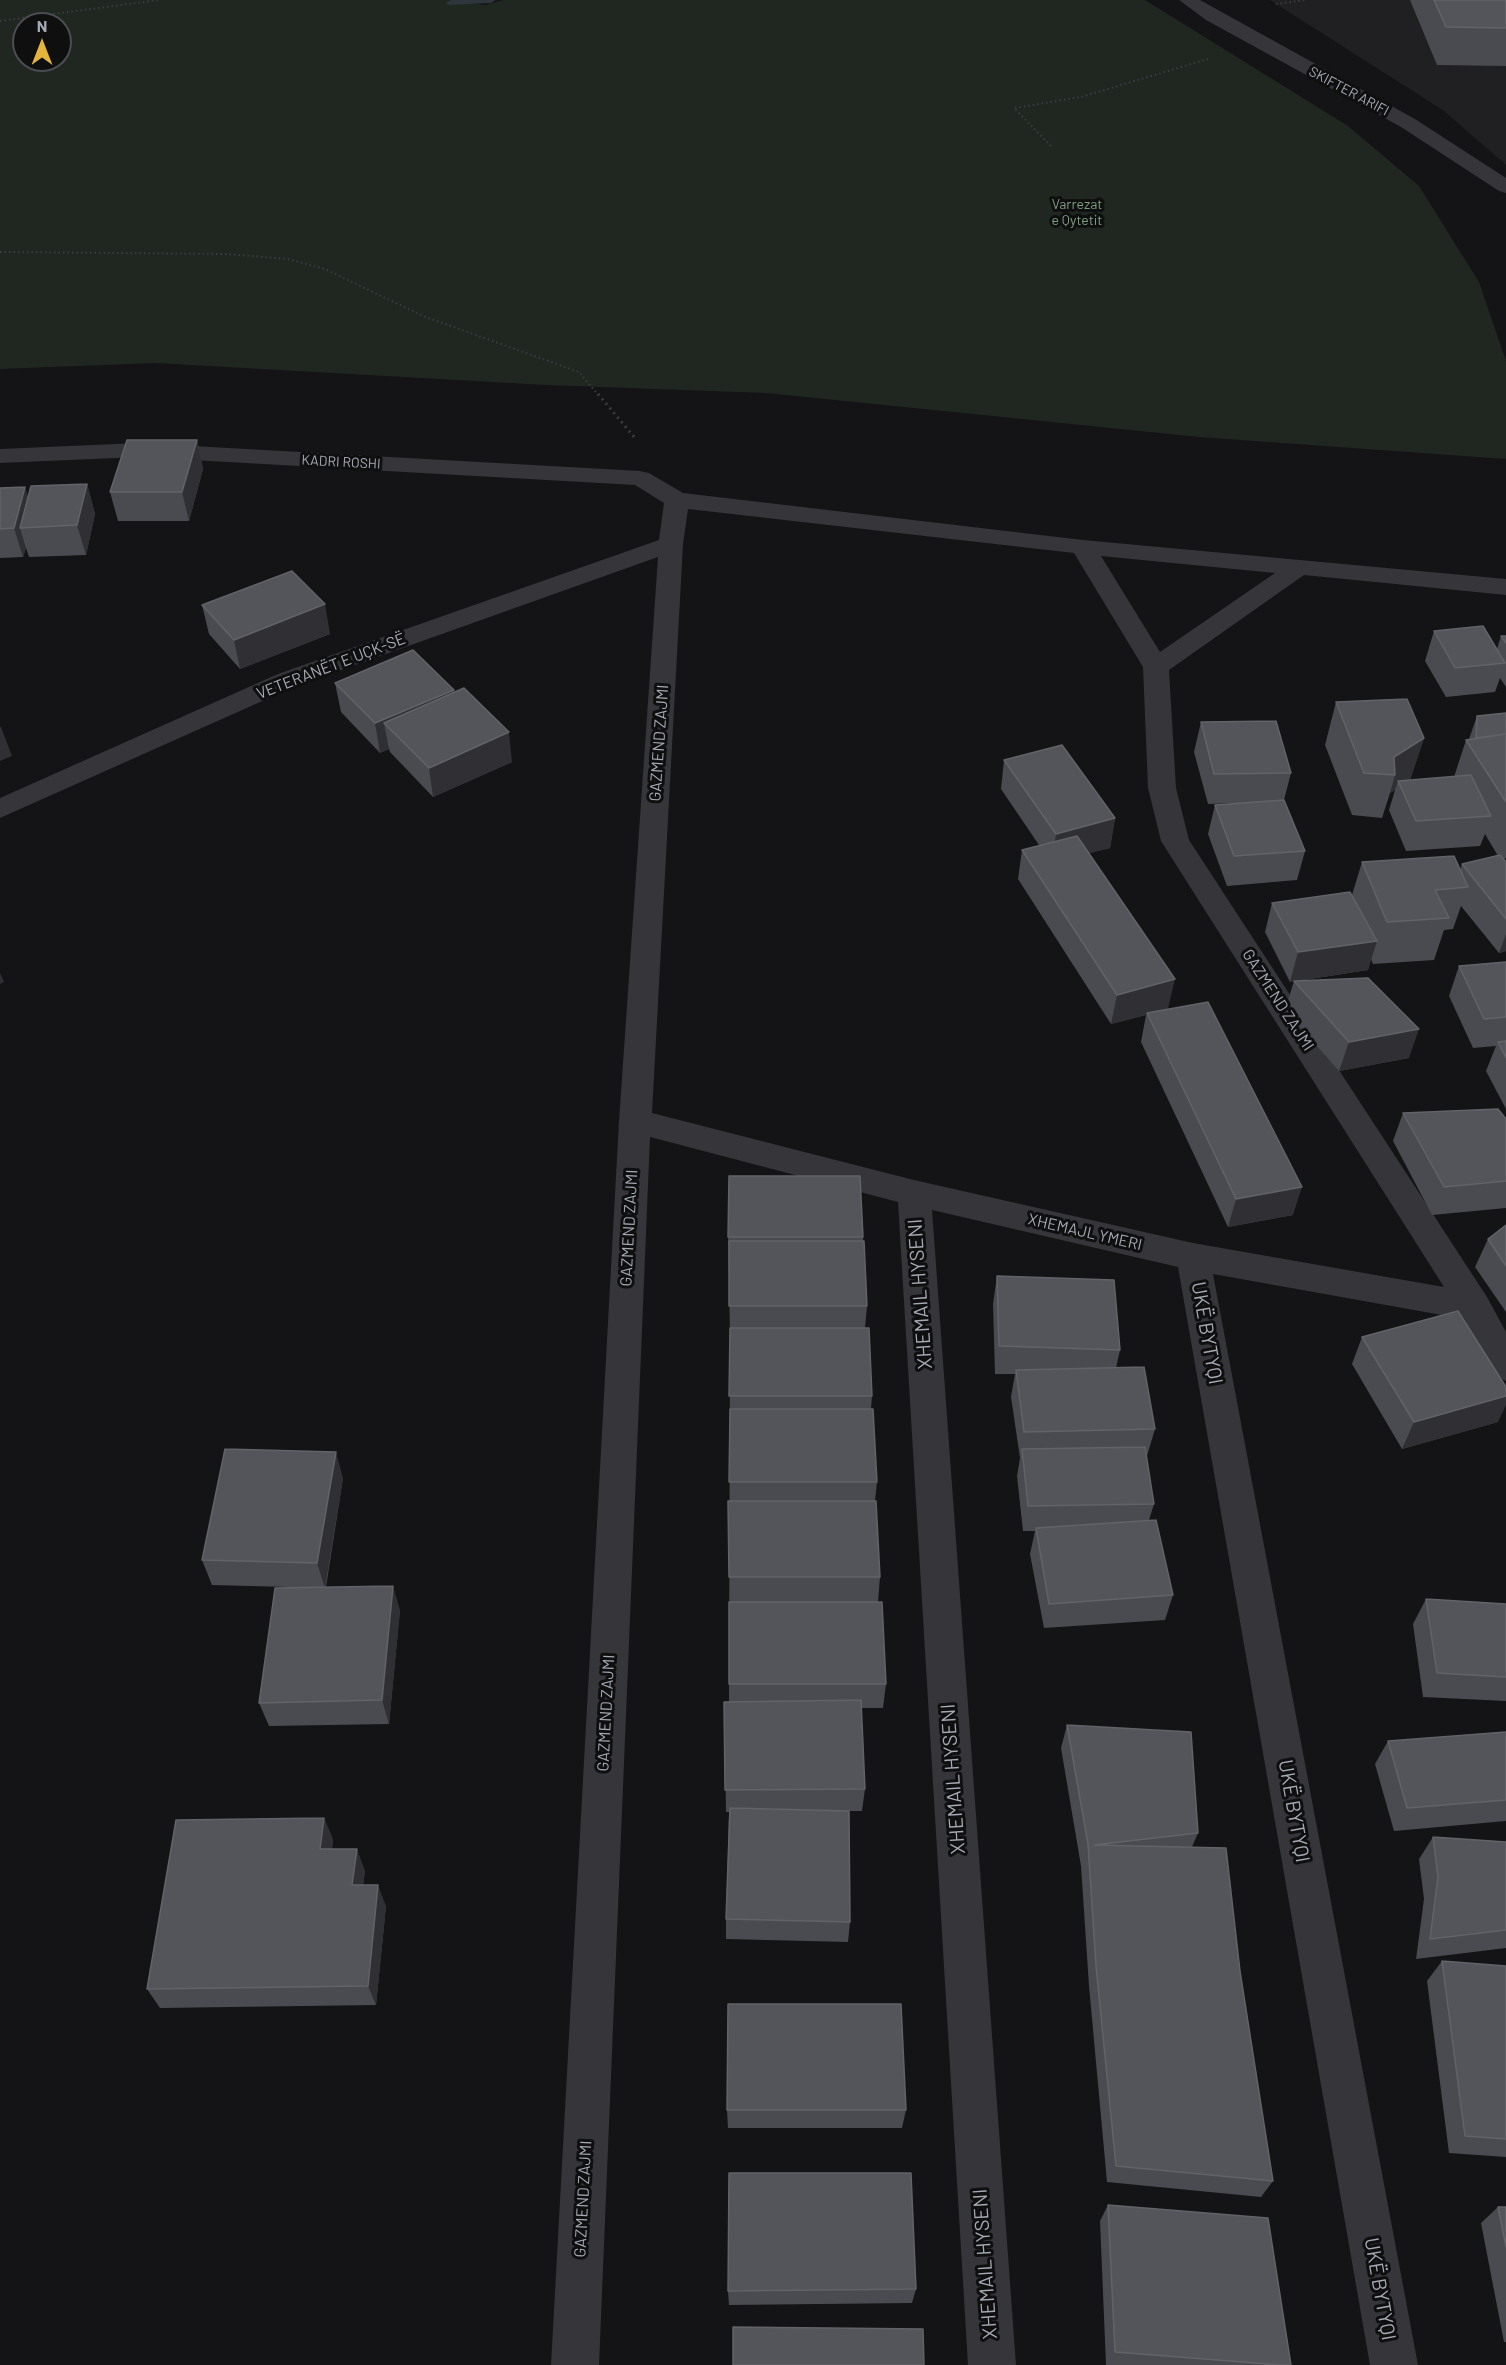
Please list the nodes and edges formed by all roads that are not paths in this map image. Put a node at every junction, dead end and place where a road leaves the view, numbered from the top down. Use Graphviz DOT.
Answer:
graph roads {
  1 [pos="1188,0"];
  2 [pos="1506,187"];
  3 [pos="0,456"];
  4 [pos="676,500"];
  5 [pos="671,544"];
  6 [pos="1083,547"];
  7 [pos="1298,568"];
  8 [pos="1506,587"];
  9 [pos="1156,668"];
  10 [pos="0,809"];
  11 [pos="634,1121"];
  12 [pos="914,1193"];
  13 [pos="1193,1257"];
  14 [pos="1475,1307"];
  15 [pos="1506,1366"];
  16 [pos="575,2365"];
  17 [pos="992,2365"];
  18 [pos="1394,2365"];
  1 -- 2 [label="street, SKIFTER ARIFI"];
  3 -- 4 [label="street, KADRI ROSHI"];
  4 -- 5 [label="street, GAZMEND ZAJMI"];
  4 -- 6 [label="street"];
  5 -- 10 [label="street, VETERANËT E UÇK-SË"];
  5 -- 11 [label="street, GAZMEND ZAJMI"];
  6 -- 7 [label="street"];
  6 -- 9 [label="street, GAZMEND ZAJMI"];
  7 -- 8 [label="street"];
  7 -- 9 [label="street"];
  9 -- 14 [label="street, GAZMEND ZAJMI"];
  11 -- 12 [label="street, XHEMAJL YMERI"];
  11 -- 16 [label="street, GAZMEND ZAJMI"];
  12 -- 13 [label="street, XHEMAJL YMERI"];
  12 -- 17 [label="street, XHEMAIL HYSENI"];
  13 -- 14 [label="street, XHEMAJL YMERI"];
  13 -- 18 [label="street, UKË BYTYQI"];
  14 -- 15 [label="street"];
}
